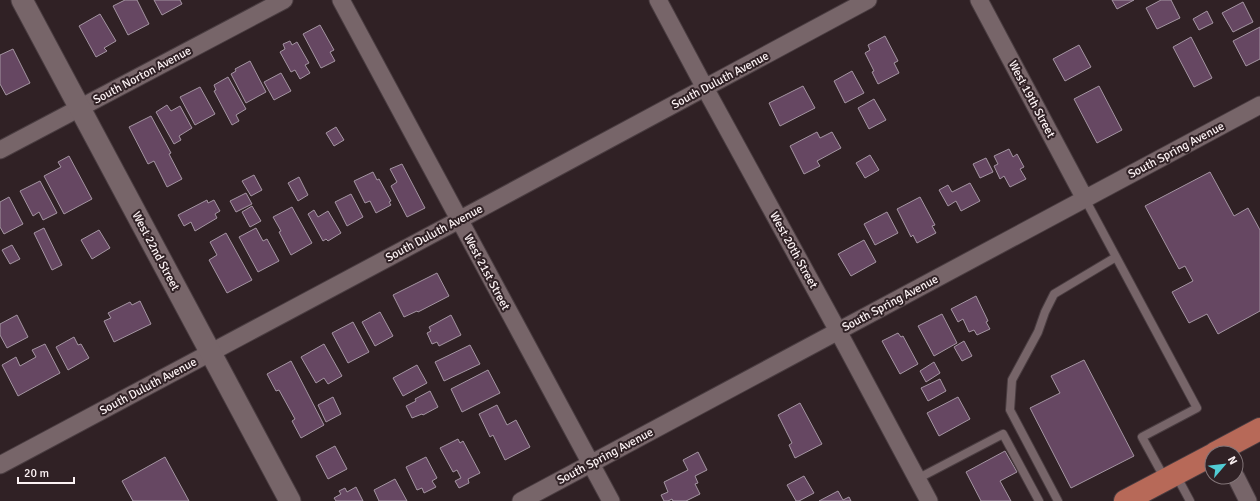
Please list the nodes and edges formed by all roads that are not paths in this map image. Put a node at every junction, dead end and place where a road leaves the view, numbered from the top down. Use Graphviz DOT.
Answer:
graph roads {
  1 [pos="22,0"];
  2 [pos="284,0"];
  3 [pos="341,0"];
  4 [pos="658,0"];
  5 [pos="868,0"];
  6 [pos="979,0"];
  7 [pos="705,88"];
  8 [pos="1260,106"];
  9 [pos="79,108"];
  10 [pos="0,150"];
  11 [pos="1085,199"];
  12 [pos="459,220"];
  13 [pos="1116,257"];
  14 [pos="838,330"];
  15 [pos="210,353"];
  16 [pos="1260,429"];
  17 [pos="1232,445"];
  18 [pos="1204,460"];
  19 [pos="590,464"];
  20 [pos="0,465"];
  21 [pos="1170,477"];
  22 [pos="917,479"];
  23 [pos="1240,485"];
  24 [pos="290,501"];
  25 [pos="521,501"];
  26 [pos="611,501"];
  27 [pos="929,501"];
  28 [pos="1039,501"];
  29 [pos="1058,501"];
  30 [pos="1125,501"];
  31 [pos="1190,501"];
  32 [pos="1248,501"];
  1 -- 9 [label="street, West 22nd Street"];
  2 -- 9 [label="street, South Norton Avenue"];
  3 -- 12 [label="street, West 21st Street"];
  4 -- 7 [label="street, West 20th Street"];
  5 -- 7 [label="street, South Duluth Avenue"];
  6 -- 11 [label="street, West 19th Street"];
  7 -- 12 [label="street, South Duluth Avenue"];
  7 -- 14 [label="street, West 20th Street"];
  8 -- 11 [label="street, South Spring Avenue"];
  9 -- 10 [label="street, South Norton Avenue"];
  9 -- 15 [label="street, West 22nd Street"];
  11 -- 13 [label="lane"];
  11 -- 14 [label="street, South Spring Avenue"];
  12 -- 15 [label="street, South Duluth Avenue"];
  12 -- 19 [label="street, West 21st Street"];
  13 -- 21 [label="lane"];
  13 -- 29 [label="lane"];
  14 -- 19 [label="street, South Spring Avenue"];
  14 -- 22 [label="street, West 20th Street"];
  15 -- 20 [label="street, South Duluth Avenue"];
  15 -- 24 [label="street, West 22nd Street"];
  16 -- 17 [label="main road"];
  18 -- 21 [label="main road"];
  19 -- 25 [label="street, South Spring Avenue"];
  19 -- 26 [label="street, West 21st Street"];
  21 -- 30 [label="main road"];
  21 -- 31 [label="lane"];
  22 -- 27 [label="street, West 20th Street"];
  22 -- 28 [label="lane"];
  23 -- 32 [label="street"];
}
